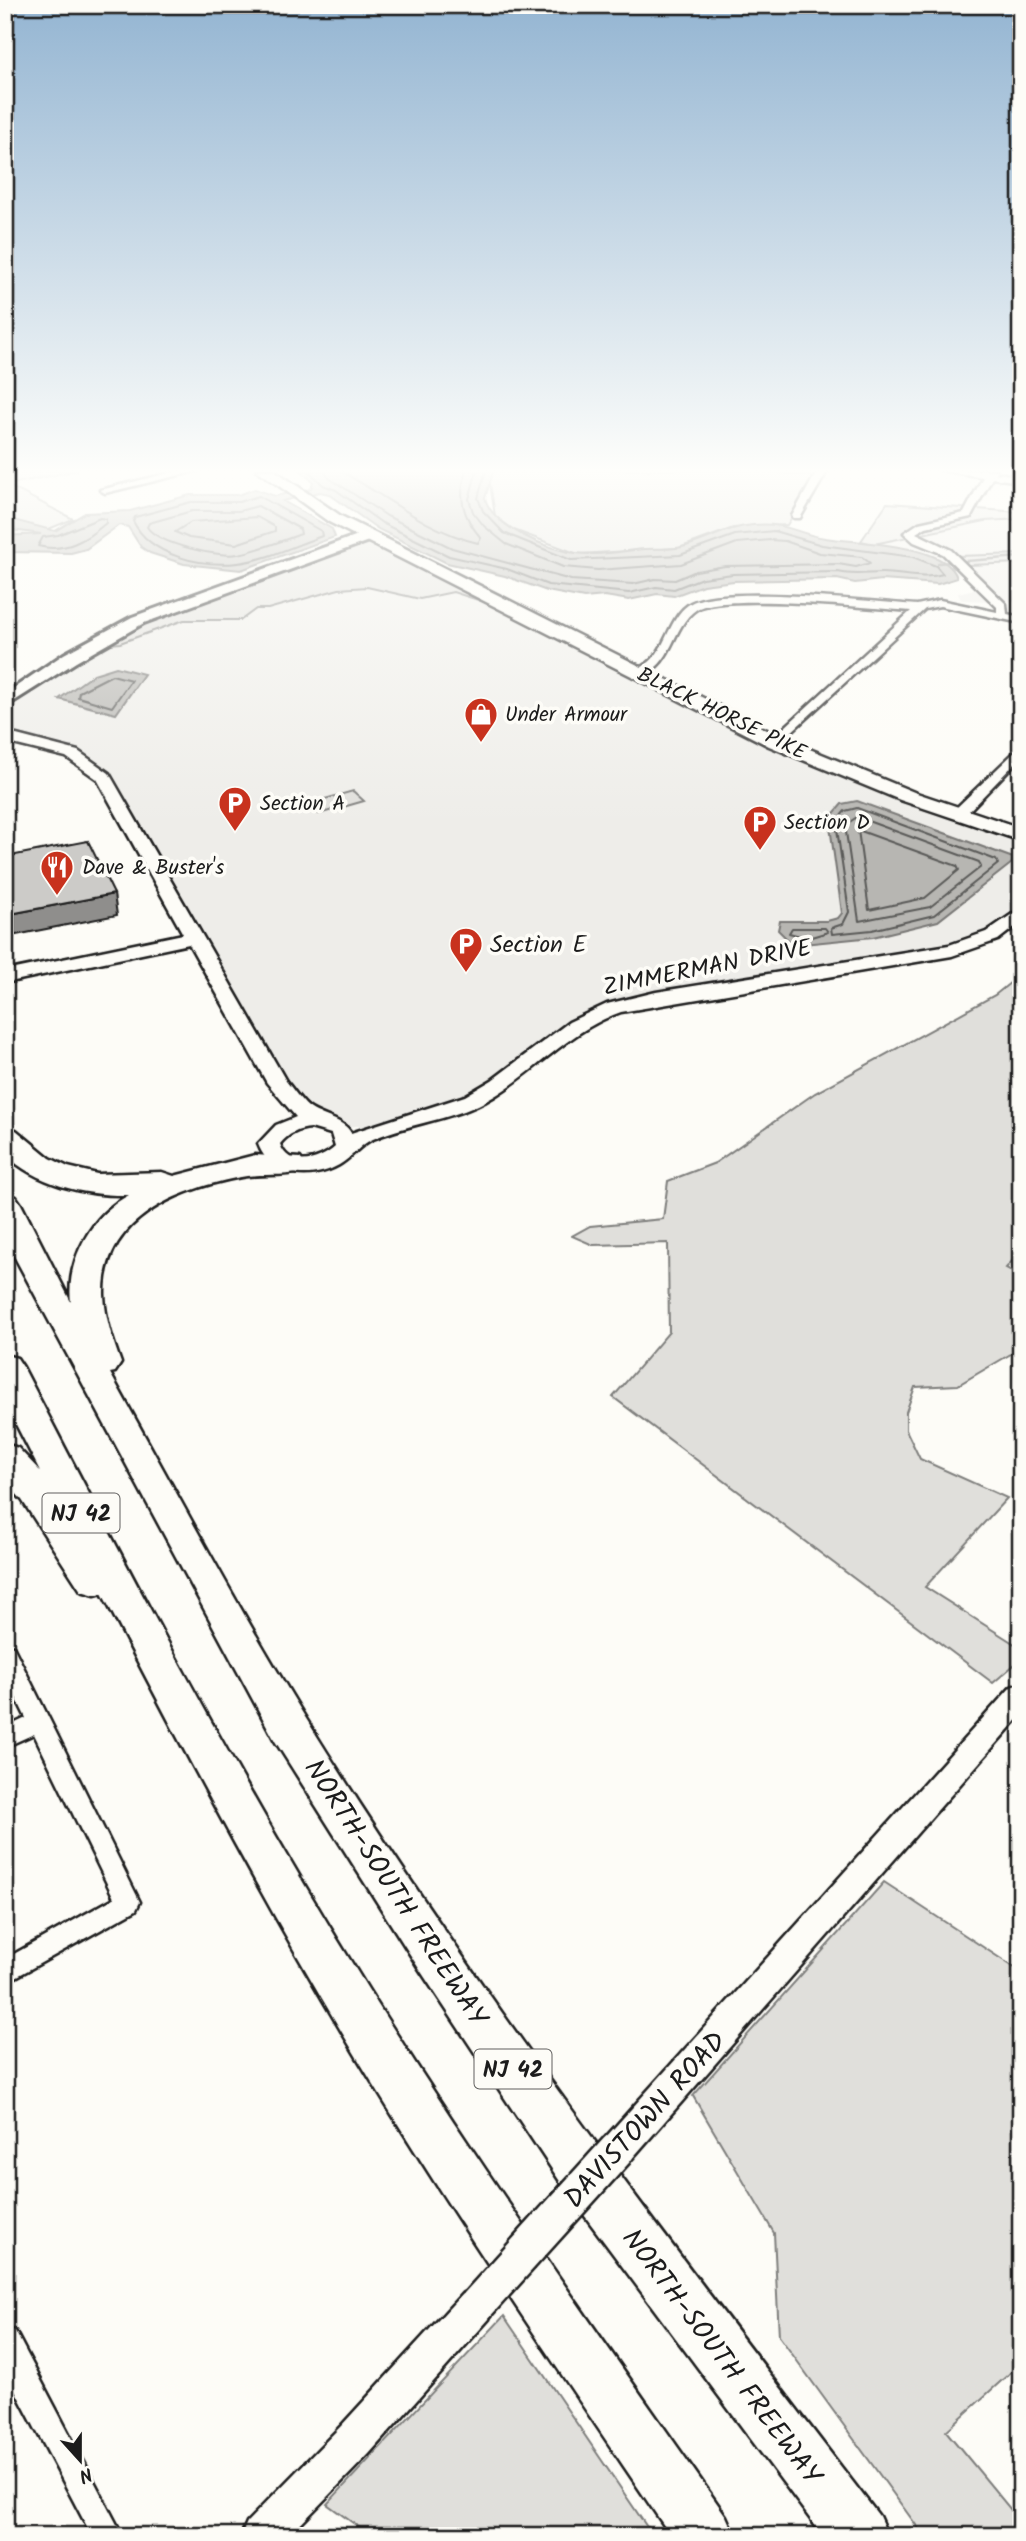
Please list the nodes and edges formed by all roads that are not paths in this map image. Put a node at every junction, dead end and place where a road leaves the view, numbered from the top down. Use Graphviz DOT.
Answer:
graph roads {
  1 [pos="224,589"];
  2 [pos="473,589"];
  3 [pos="984,589"];
  4 [pos="919,608"];
  5 [pos="1002,616"];
  6 [pos="1021,620"];
  7 [pos="640,673"];
  8 [pos="5,702"];
  9 [pos="5,737"];
  10 [pos="776,742"];
  11 [pos="1021,750"];
  12 [pos="958,814"];
  13 [pos="1021,835"];
  14 [pos="1021,913"];
  15 [pos="195,937"];
  16 [pos="5,977"];
  17 [pos="277,1083"];
  18 [pos="421,1117"];
  19 [pos="326,1125"];
  20 [pos="5,1137"];
  21 [pos="345,1146"];
  22 [pos="278,1147"];
  23 [pos="5,1204"];
  24 [pos="5,1367"];
  25 [pos="5,1457"];
  26 [pos="145,1470"];
  27 [pos="5,1652"];
  28 [pos="158,1659"];
  29 [pos="1021,1695"];
  30 [pos="39,1722"];
  31 [pos="5,1738"];
  32 [pos="5,1972"];
  33 [pos="5,2341"];
  34 [pos="108,2536"];
  35 [pos="261,2536"];
  36 [pos="706,2536"];
  37 [pos="859,2536"];
  1 -- 8 [label="main road"];
  2 -- 7 [label="main road, BLACK HORSE PIKE"];
  3 -- 5 [label="street"];
  4 -- 5 [label="street"];
  4 -- 7 [label="street"];
  4 -- 10 [label="street"];
  5 -- 6 [label="street"];
  7 -- 10 [label="main road, BLACK HORSE PIKE"];
  9 -- 15 [label="street"];
  10 -- 12 [label="main road, BLACK HORSE PIKE"];
  11 -- 12 [label="street"];
  12 -- 13 [label="main road, BLACK HORSE PIKE"];
  14 -- 18 [label="street, ZIMMERMAN DRIVE"];
  15 -- 16 [label="street"];
  15 -- 17 [label="street"];
  17 -- 19 [label="street"];
  17 -- 22 [label="street"];
  18 -- 19 [label="street, ZIMMERMAN DRIVE"];
  18 -- 21 [label="street, ZIMMERMAN DRIVE"];
  19 -- 21 [label="street"];
  19 -- 22 [label="street, ZIMMERMAN DRIVE"];
  20 -- 22 [label="highway"];
  21 -- 22 [label="street, ZIMMERMAN DRIVE"];
  22 -- 26 [label="highway"];
  23 -- 26 [label="highway, NORTH-SOUTH FREEWAY / NJ 42"];
  24 -- 28 [label="highway, NJ 42"];
  25 -- 28 [label="highway"];
  26 -- 37 [label="highway, NORTH-SOUTH FREEWAY / NJ 42"];
  27 -- 30 [label="street"];
  28 -- 36 [label="highway, NJ 42"];
  29 -- 35 [label="street, DAVISTOWN ROAD, bridge"];
  30 -- 31 [label="street"];
  30 -- 32 [label="street"];
  33 -- 34 [label="street"];
}
